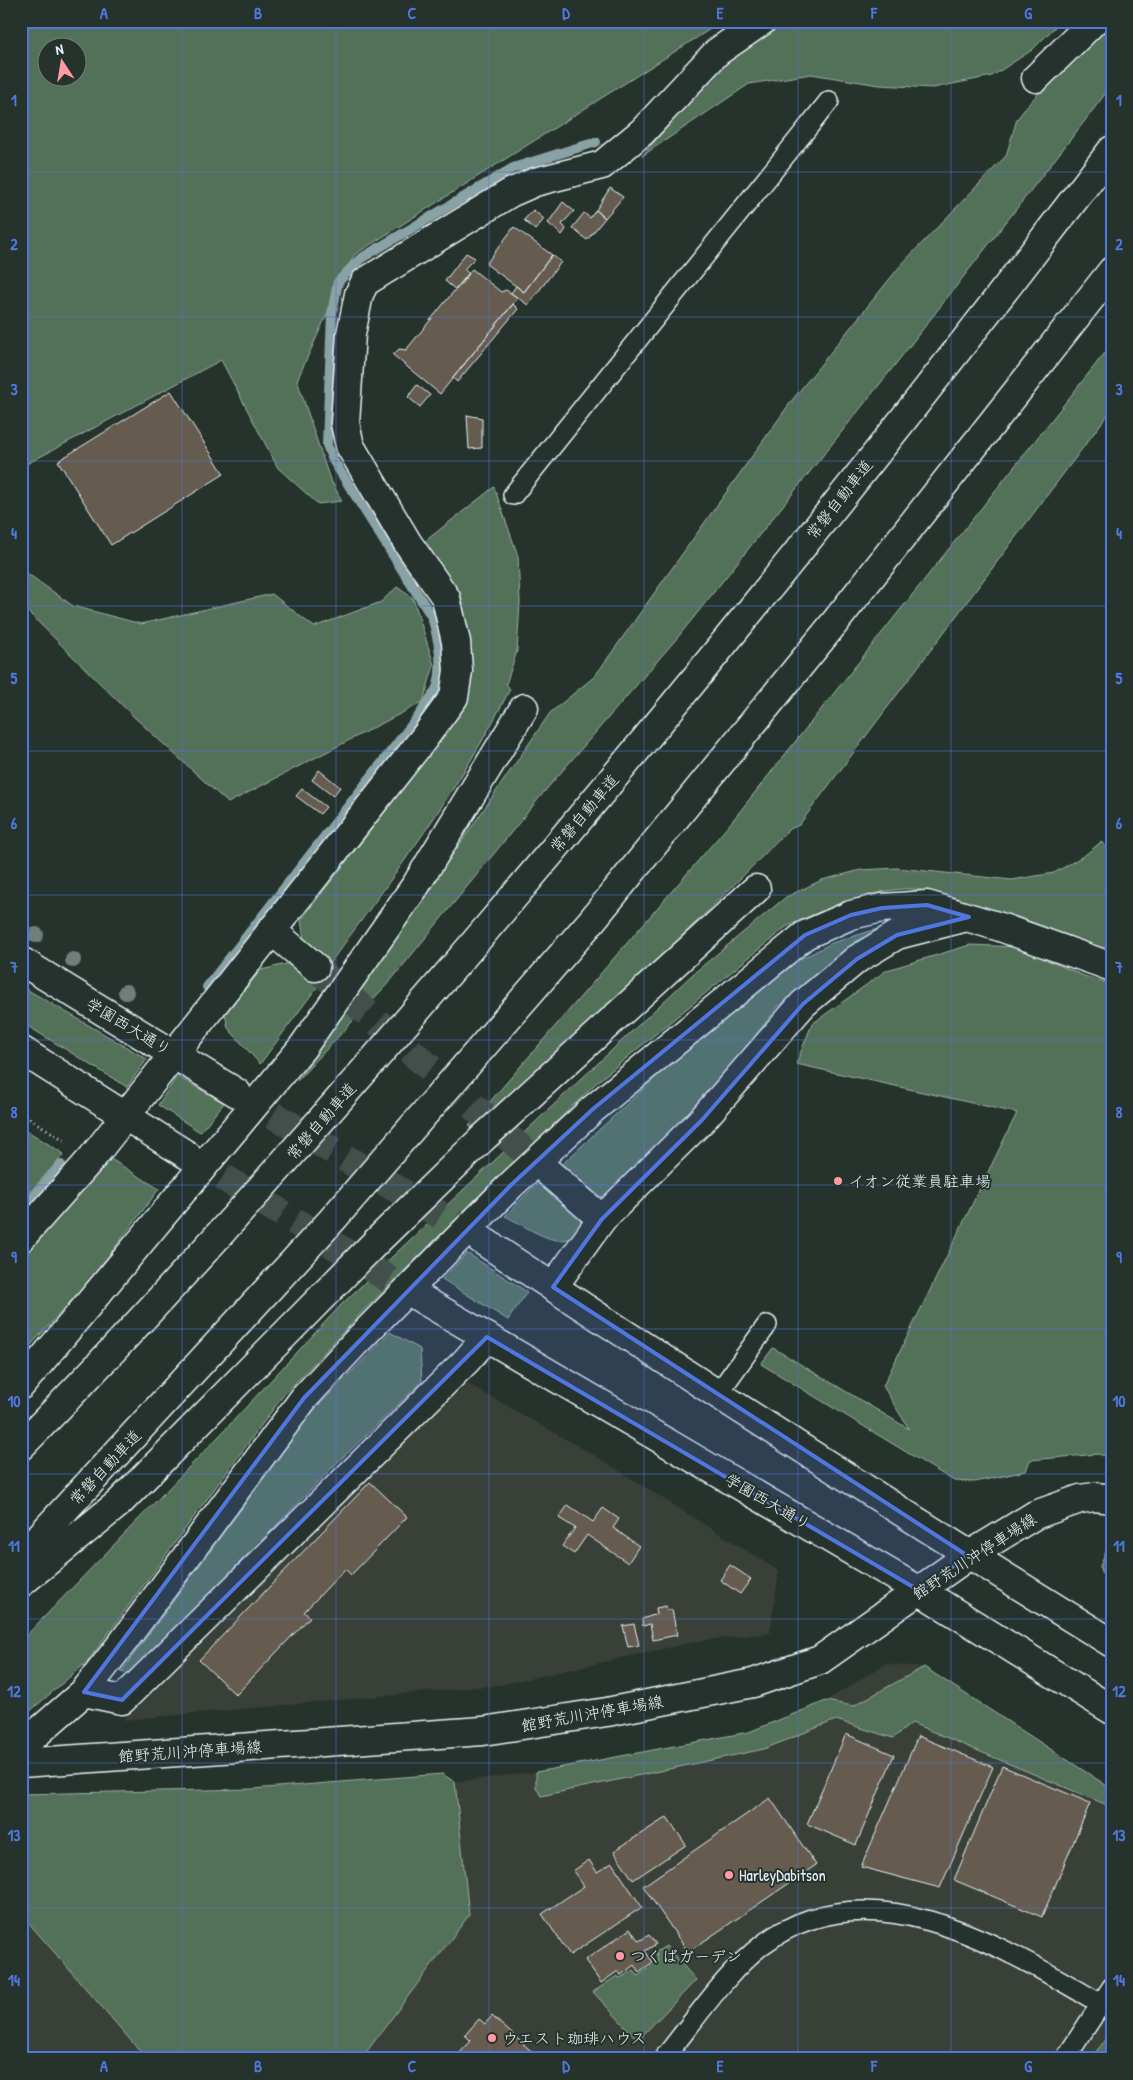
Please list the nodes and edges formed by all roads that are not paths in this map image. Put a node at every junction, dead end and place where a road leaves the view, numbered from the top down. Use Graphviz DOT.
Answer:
graph roads {
  1 [pos="762,21"];
  2 [pos="1094,21"];
  3 [pos="1036,78"];
  4 [pos="829,101"];
  5 [pos="1112,150"];
  6 [pos="1112,271"];
  7 [pos="513,495"];
  8 [pos="524,708"];
  9 [pos="756,889"];
  10 [pos="969,917"];
  11 [pos="271,930"];
  12 [pos="21,961"];
  13 [pos="315,967"];
  14 [pos="1112,967"];
  15 [pos="21,1050"];
  16 [pos="174,1053"];
  17 [pos="237,1093"];
  18 [pos="125,1116"];
  19 [pos="187,1155"];
  20 [pos="549,1173"];
  21 [pos="602,1219"];
  22 [pos="21,1238"];
  23 [pos="480,1239"];
  24 [pos="553,1287"];
  25 [pos="420,1298"];
  26 [pos="767,1325"];
  27 [pos="487,1337"];
  28 [pos="21,1385"];
  29 [pos="717,1395"];
  30 [pos="21,1446"];
  31 [pos="1112,1499"];
  32 [pos="968,1556"];
  33 [pos="21,1557"];
  34 [pos="21,1583"];
  35 [pos="920,1591"];
  36 [pos="1112,1643"];
  37 [pos="84,1692"];
  38 [pos="1112,1710"];
  39 [pos="21,1747"];
  40 [pos="21,1763"];
  41 [pos="1112,1987"];
  42 [pos="1101,2004"];
  43 [pos="663,2059"];
  44 [pos="1065,2059"];
  1 -- 11 [label="main road"];
  2 -- 3 [label="main road"];
  4 -- 7 [label="lane"];
  5 -- 30 [label="main road, 常磐自動車道"];
  6 -- 33 [label="main road, 常磐自動車道"];
  8 -- 28 [label="main road"];
  9 -- 34 [label="main road"];
  10 -- 14 [label="main road"];
  10 -- 21 [label="main road"];
  10 -- 37 [label="main road"];
  11 -- 13 [label="main road"];
  11 -- 16 [label="main road"];
  12 -- 16 [label="main road, 学園西大通り"];
  15 -- 18 [label="main road"];
  16 -- 17 [label="main road, 学園西大通り"];
  16 -- 18 [label="main road"];
  18 -- 19 [label="main road"];
  18 -- 22 [label="main road"];
  20 -- 21 [label="main road"];
  21 -- 24 [label="main road"];
  23 -- 24 [label="main road"];
  24 -- 29 [label="main road"];
  25 -- 27 [label="main road, 学園西大通り"];
  26 -- 29 [label="lane"];
  27 -- 35 [label="main road, 学園西大通り"];
  27 -- 37 [label="main road"];
  29 -- 32 [label="main road"];
  31 -- 32 [label="main road, 館野荒川沖停車場線"];
  32 -- 35 [label="main road, 館野荒川沖停車場線"];
  32 -- 36 [label="main road"];
  35 -- 38 [label="main road, 学園西大通り"];
  35 -- 40 [label="main road, 館野荒川沖停車場線"];
  37 -- 39 [label="main road"];
  41 -- 42 [label="lane"];
  42 -- 43 [label="lane"];
  42 -- 44 [label="lane"];
}
